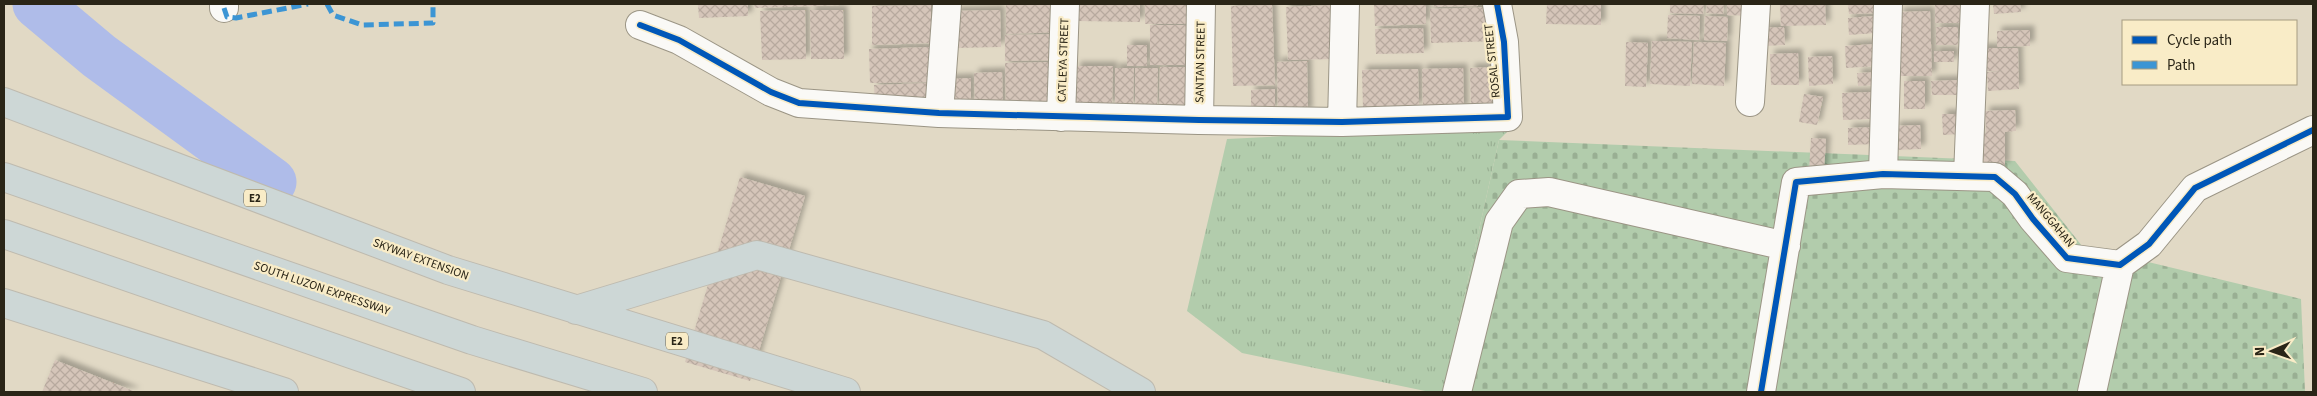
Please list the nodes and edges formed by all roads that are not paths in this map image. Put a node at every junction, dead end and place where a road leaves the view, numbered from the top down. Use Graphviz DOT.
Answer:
graph roads {
  1 [pos="947,4"];
  2 [pos="1065,4"];
  3 [pos="1201,4"];
  4 [pos="1345,4"];
  5 [pos="1496,4"];
  6 [pos="1756,4"];
  7 [pos="1888,4"];
  8 [pos="1975,4"];
  9 [pos="640,26"];
  10 [pos="4,102"];
  11 [pos="1750,102"];
  12 [pos="939,113"];
  13 [pos="1062,117"];
  14 [pos="1199,120"];
  15 [pos="1342,122"];
  16 [pos="2313,130"];
  17 [pos="1883,174"];
  18 [pos="1968,176"];
  19 [pos="4,177"];
  20 [pos="4,234"];
  21 [pos="1786,246"];
  22 [pos="2120,265"];
  23 [pos="4,303"];
  24 [pos="576,310"];
  25 [pos="284,392"];
  26 [pos="461,392"];
  27 [pos="643,392"];
  28 [pos="846,392"];
  29 [pos="1141,392"];
  30 [pos="1457,392"];
  31 [pos="1761,392"];
  32 [pos="2092,392"];
  1 -- 12 [label="street"];
  2 -- 13 [label="street, CATLEYA STREET"];
  3 -- 14 [label="street, SANTAN STREET"];
  4 -- 15 [label="street"];
  5 -- 15 [label="street, ROSAL STREET"];
  6 -- 11 [label="street"];
  7 -- 17 [label="street"];
  8 -- 18 [label="street"];
  9 -- 12 [label="street"];
  10 -- 24 [label="highway, SKYWAY EXTENSION / E2"];
  12 -- 13 [label="street"];
  13 -- 14 [label="street"];
  14 -- 15 [label="street"];
  16 -- 22 [label="street"];
  17 -- 18 [label="street, MANGGAHAN"];
  17 -- 21 [label="street, MANGGAHAN"];
  18 -- 22 [label="street, MANGGAHAN"];
  19 -- 27 [label="highway, SOUTH LUZON EXPRESSWAY"];
  20 -- 26 [label="highway"];
  21 -- 30 [label="street"];
  21 -- 31 [label="street"];
  22 -- 32 [label="street"];
  23 -- 25 [label="highway"];
  24 -- 28 [label="highway, SKYWAY EXTENSION / E2"];
  24 -- 29 [label="highway"];
}
